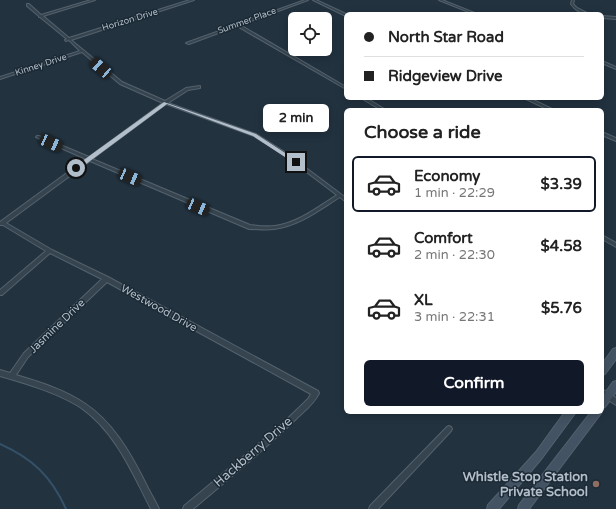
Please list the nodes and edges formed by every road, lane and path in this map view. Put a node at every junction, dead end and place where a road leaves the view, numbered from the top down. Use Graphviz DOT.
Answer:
graph roads {
  1 [pos="94,0"];
  2 [pos="191,0"];
  3 [pos="307,0"];
  4 [pos="314,0"];
  5 [pos="440,0"];
  6 [pos="573,0"];
  7 [pos="28,5"];
  8 [pos="471,12"];
  9 [pos="584,12"];
  10 [pos="344,14"];
  11 [pos="40,16"];
  12 [pos="604,17"];
  13 [pos="616,18"];
  14 [pos="237,25"];
  15 [pos="68,40"];
  16 [pos="188,43"];
  17 [pos="82,51"];
  18 [pos="604,63"];
  19 [pos="616,68"];
  20 [pos="0,78"];
  21 [pos="199,87"];
  22 [pos="344,87"];
  23 [pos="366,100"];
  24 [pos="530,100"];
  25 [pos="166,102"];
  26 [pos="380,108"];
  27 [pos="548,108"];
  28 [pos="604,134"];
  29 [pos="38,137"];
  30 [pos="616,140"];
  31 [pos="88,159"];
  32 [pos="340,195"];
  33 [pos="344,198"];
  34 [pos="1,224"];
  35 [pos="604,238"];
  36 [pos="616,245"];
  37 [pos="50,251"];
  38 [pos="106,279"];
  39 [pos="0,293"];
  40 [pos="616,352"];
  41 [pos="604,368"];
  42 [pos="0,373"];
  43 [pos="11,376"];
  44 [pos="616,385"];
  45 [pos="316,393"];
  46 [pos="605,394"];
  47 [pos="616,402"];
  48 [pos="570,414"];
  49 [pos="595,414"];
  50 [pos="449,429"];
  51 [pos="155,509"];
  52 [pos="187,509"];
  53 [pos="373,509"];
  54 [pos="492,509"];
  55 [pos="523,509"];
  1 -- 11 [label="street"];
  2 -- 15 [label="street, Horizon Drive"];
  3 -- 14 [label="street, Summer Place"];
  4 -- 10 [label="street"];
  5 -- 8 [label="street"];
  6 -- 9 [label="street"];
  7 -- 11 [label="street"];
  11 -- 15 [label="street"];
  12 -- 13 [label="street"];
  14 -- 16 [label="street, Summer Place"];
  14 -- 22 [label="street"];
  15 -- 17 [label="street"];
  17 -- 20 [label="street, Kinney Drive"];
  17 -- 25 [label="street"];
  18 -- 19 [label="street"];
  21 -- 25 [label="street"];
  23 -- 26 [label="street"];
  24 -- 27 [label="street"];
  25 -- 31 [label="street"];
  25 -- 32 [label="street"];
  28 -- 30 [label="street"];
  29 -- 31 [label="street"];
  31 -- 32 [label="street"];
  31 -- 34 [label="street"];
  32 -- 33 [label="street"];
  34 -- 37 [label="street, Westwood Drive"];
  35 -- 36 [label="street"];
  37 -- 38 [label="street, Westwood Drive"];
  37 -- 39 [label="street"];
  38 -- 43 [label="street, Jasmine Drive"];
  38 -- 45 [label="street, Westwood Drive"];
  40 -- 41 [label="main road"];
  42 -- 43 [label="street"];
  43 -- 51 [label="street"];
  44 -- 46 [label="main road"];
  45 -- 52 [label="street, Hackberry Drive"];
  46 -- 47 [label="street"];
  48 -- 54 [label="main road"];
  49 -- 55 [label="main road"];
  50 -- 53 [label="street"];
}
